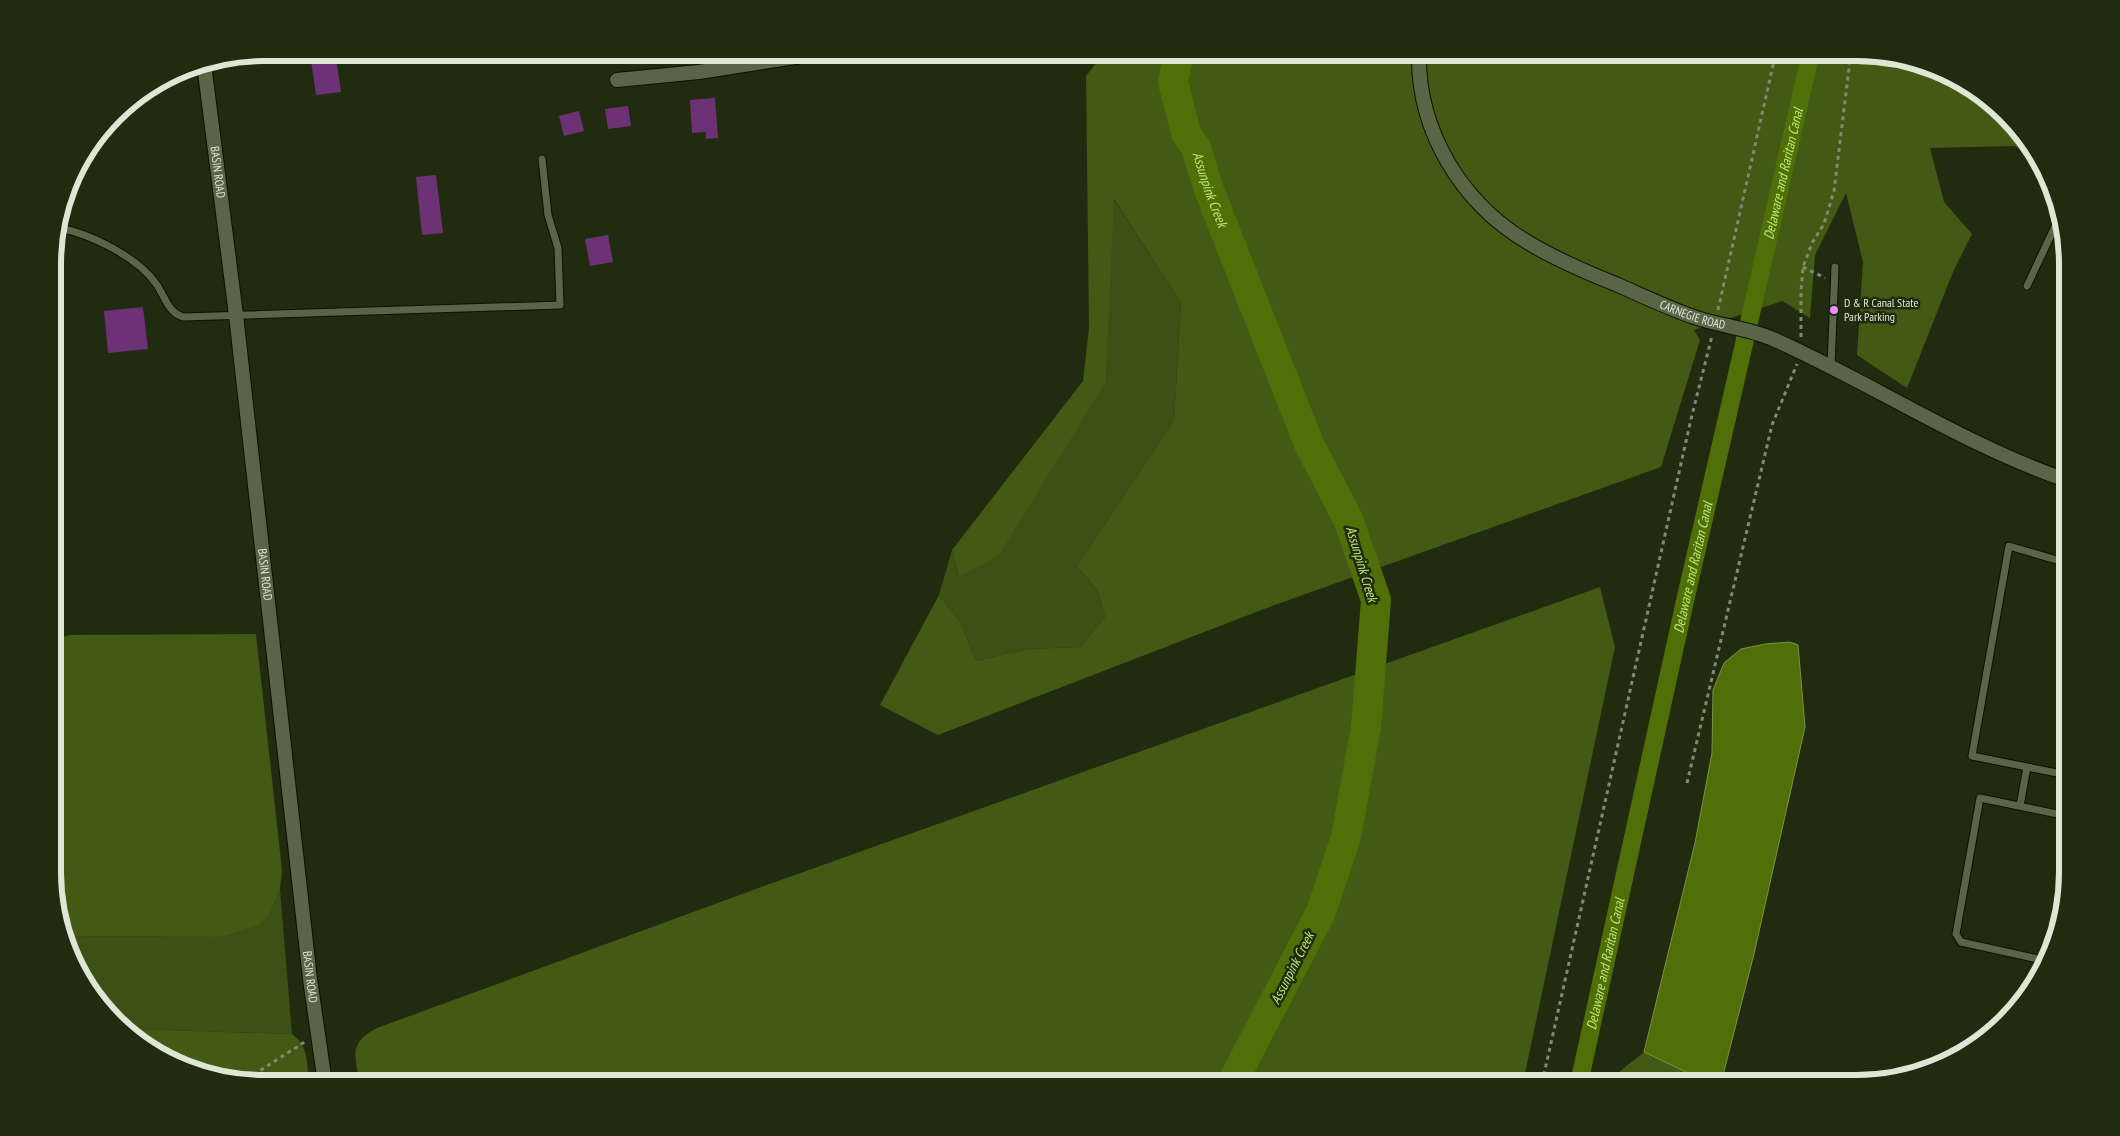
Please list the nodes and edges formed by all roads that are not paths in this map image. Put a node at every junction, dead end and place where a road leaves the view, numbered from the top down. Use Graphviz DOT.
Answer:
graph roads {
  1 [pos="769,61"];
  2 [pos="1420,61"];
  3 [pos="205,70"];
  4 [pos="617,80"];
  5 [pos="542,159"];
  6 [pos="2055,226"];
  7 [pos="64,229"];
  8 [pos="1836,267"];
  9 [pos="2027,286"];
  10 [pos="236,315"];
  11 [pos="1831,366"];
  12 [pos="2059,477"];
  13 [pos="2059,561"];
  14 [pos="2027,767"];
  15 [pos="2059,773"];
  16 [pos="2020,806"];
  17 [pos="2059,814"];
  18 [pos="2039,958"];
  19 [pos="324,1075"];
  1 -- 4 [label="street"];
  2 -- 11 [label="street, CARNEGIE ROAD"];
  3 -- 10 [label="street, BASIN ROAD"];
  5 -- 10 [label="lane"];
  6 -- 9 [label="lane"];
  7 -- 10 [label="lane"];
  8 -- 11 [label="lane"];
  10 -- 19 [label="street, BASIN ROAD"];
  11 -- 12 [label="street, CARNEGIE ROAD"];
  13 -- 14 [label="lane"];
  14 -- 15 [label="lane"];
  14 -- 16 [label="lane"];
  16 -- 17 [label="lane"];
  16 -- 18 [label="lane"];
}
